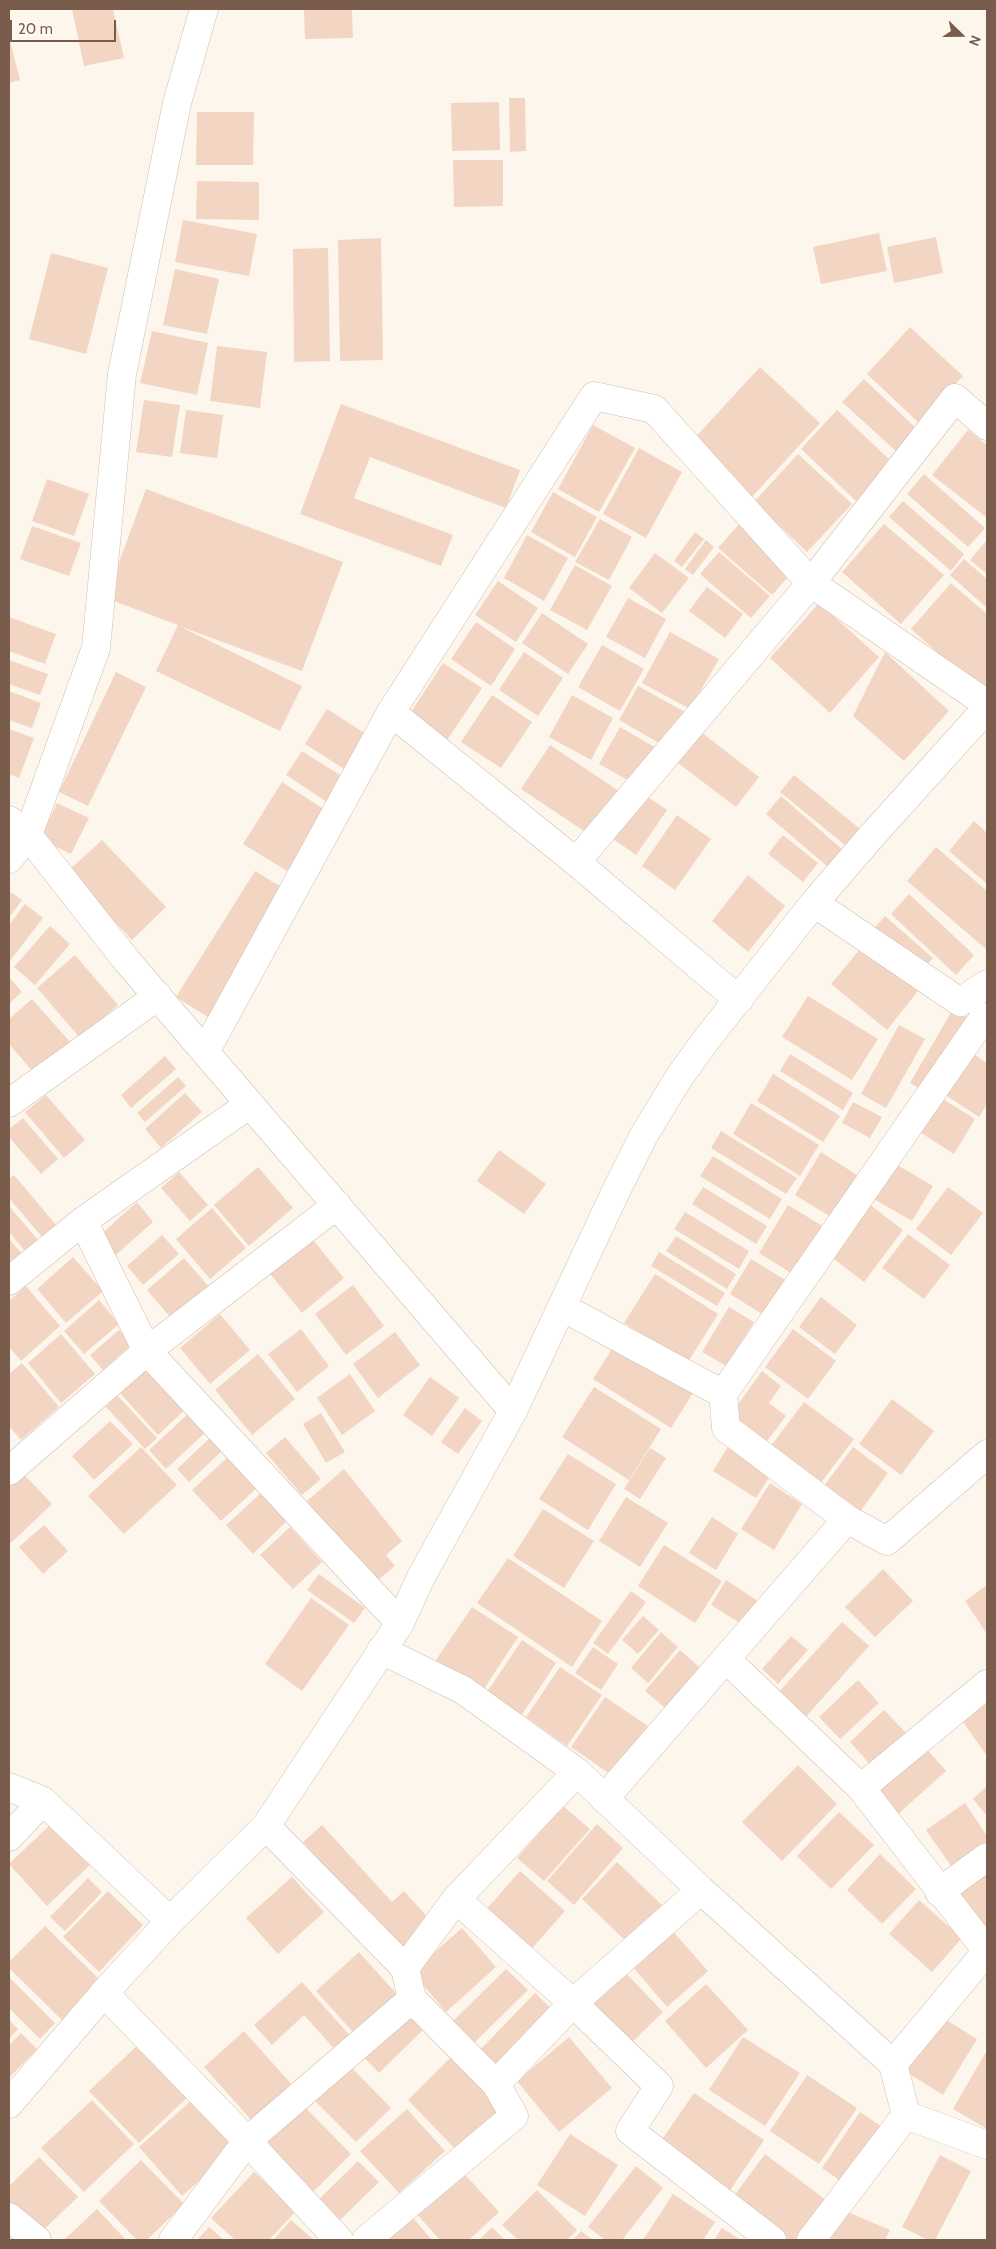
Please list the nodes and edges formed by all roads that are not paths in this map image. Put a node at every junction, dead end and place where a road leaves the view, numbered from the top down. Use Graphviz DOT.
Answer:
graph roads {
  1 [pos="204,9"];
  2 [pos="987,426"];
  3 [pos="811,584"];
  4 [pos="987,704"];
  5 [pos="987,708"];
  6 [pos="391,712"];
  7 [pos="18,827"];
  8 [pos="9,859"];
  9 [pos="576,862"];
  10 [pos="814,903"];
  11 [pos="987,984"];
  12 [pos="158,996"];
  13 [pos="739,1000"];
  14 [pos="960,1002"];
  15 [pos="985,1018"];
  16 [pos="205,1052"];
  17 [pos="9,1103"];
  18 [pos="250,1104"];
  19 [pos="337,1205"];
  20 [pos="83,1221"];
  21 [pos="9,1282"];
  22 [pos="562,1307"];
  23 [pos="147,1352"];
  24 [pos="723,1394"];
  25 [pos="513,1411"];
  26 [pos="987,1454"];
  27 [pos="9,1470"];
  28 [pos="847,1519"];
  29 [pos="400,1624"];
  30 [pos="381,1650"];
  31 [pos="727,1660"];
  32 [pos="987,1684"];
  33 [pos="577,1772"];
  34 [pos="9,1787"];
  35 [pos="861,1788"];
  36 [pos="604,1799"];
  37 [pos="43,1801"];
  38 [pos="266,1826"];
  39 [pos="9,1837"];
  40 [pos="987,1857"];
  41 [pos="701,1890"];
  42 [pos="939,1892"];
  43 [pos="456,1899"];
  44 [pos="170,1921"];
  45 [pos="405,1968"];
  46 [pos="104,1992"];
  47 [pos="412,1999"];
  48 [pos="573,2003"];
  49 [pos="894,2064"];
  50 [pos="496,2084"];
  51 [pos="9,2104"];
  52 [pos="906,2115"];
  53 [pos="248,2141"];
  54 [pos="987,2145"];
  55 [pos="9,2217"];
  56 [pos="37,2240"];
  57 [pos="173,2240"];
  58 [pos="338,2240"];
  59 [pos="366,2240"];
  60 [pos="772,2240"];
  61 [pos="810,2240"];
  1 -- 7 [label="street"];
  2 -- 3 [label="street"];
  3 -- 4 [label="street"];
  3 -- 6 [label="street"];
  3 -- 9 [label="street"];
  5 -- 10 [label="street"];
  6 -- 9 [label="street"];
  6 -- 16 [label="street"];
  7 -- 8 [label="street"];
  7 -- 12 [label="street"];
  9 -- 13 [label="street"];
  10 -- 13 [label="street"];
  10 -- 14 [label="street"];
  11 -- 14 [label="street"];
  12 -- 16 [label="street"];
  12 -- 17 [label="street"];
  13 -- 22 [label="street"];
  14 -- 15 [label="street"];
  15 -- 24 [label="street"];
  16 -- 18 [label="street"];
  18 -- 19 [label="street"];
  18 -- 20 [label="street"];
  19 -- 23 [label="street"];
  19 -- 25 [label="street"];
  20 -- 21 [label="street"];
  20 -- 23 [label="street"];
  22 -- 24 [label="street"];
  22 -- 25 [label="street"];
  23 -- 27 [label="street"];
  23 -- 29 [label="street"];
  24 -- 28 [label="street"];
  25 -- 29 [label="street"];
  26 -- 28 [label="street"];
  28 -- 31 [label="street"];
  29 -- 30 [label="street"];
  30 -- 33 [label="street"];
  30 -- 38 [label="street"];
  31 -- 35 [label="street"];
  31 -- 36 [label="street"];
  32 -- 35 [label="street"];
  33 -- 36 [label="street"];
  33 -- 43 [label="street"];
  34 -- 37 [label="street"];
  35 -- 42 [label="street"];
  36 -- 41 [label="street"];
  37 -- 39 [label="street"];
  37 -- 44 [label="street"];
  38 -- 44 [label="street"];
  38 -- 45 [label="street"];
  40 -- 42 [label="street"];
  41 -- 48 [label="street"];
  41 -- 49 [label="street"];
  42 -- 49 [label="street"];
  43 -- 45 [label="street"];
  43 -- 48 [label="street"];
  44 -- 46 [label="street"];
  45 -- 47 [label="street"];
  46 -- 51 [label="street"];
  46 -- 53 [label="street"];
  47 -- 50 [label="street"];
  47 -- 53 [label="street"];
  48 -- 50 [label="street"];
  48 -- 60 [label="street"];
  49 -- 52 [label="street"];
  50 -- 59 [label="street"];
  52 -- 54 [label="street"];
  52 -- 61 [label="street"];
  53 -- 57 [label="street"];
  53 -- 58 [label="street"];
  55 -- 56 [label="street"];
}
